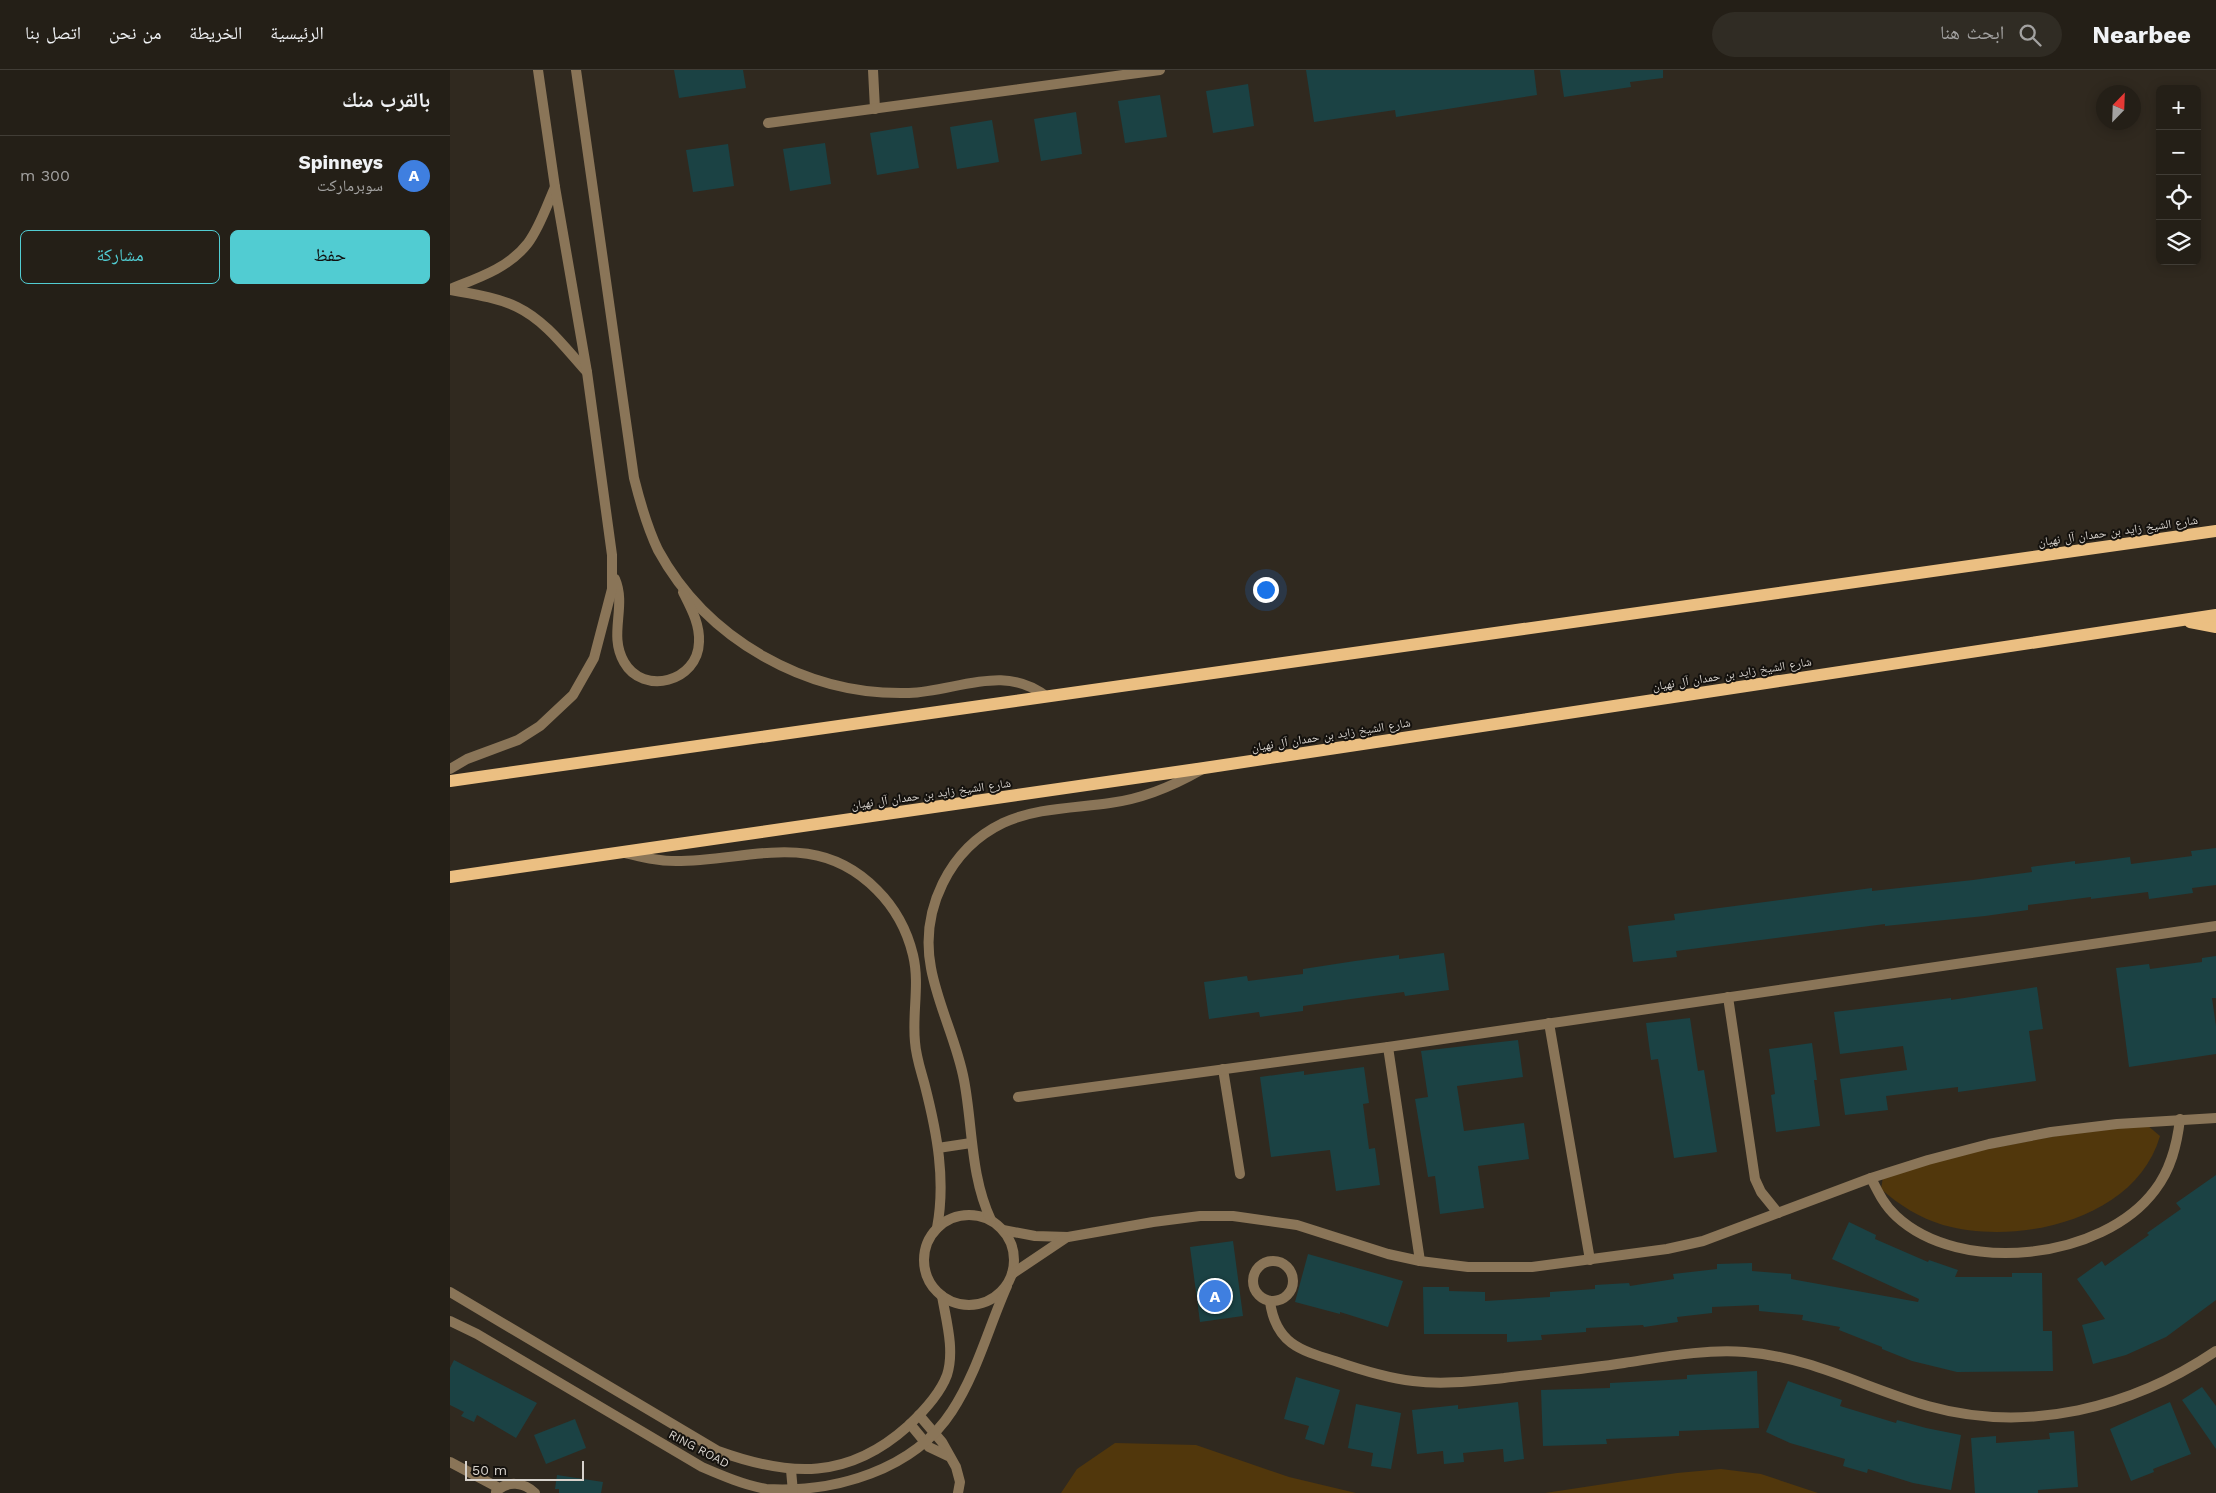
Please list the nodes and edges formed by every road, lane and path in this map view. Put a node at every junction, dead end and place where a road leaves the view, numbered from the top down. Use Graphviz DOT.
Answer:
graph roads {
  1 [pos="538,70"];
  2 [pos="576,70"];
  3 [pos="874,70"];
  4 [pos="1160,70"];
  5 [pos="875,109"];
  6 [pos="768,123"];
  7 [pos="555,188"];
  8 [pos="450,290"];
  9 [pos="586,372"];
  10 [pos="2214,531"];
  11 [pos="613,574"];
  12 [pos="679,582"];
  13 [pos="2216,615"];
  14 [pos="2183,620"];
  15 [pos="2216,627"];
  16 [pos="1047,696"];
  17 [pos="1204,768"];
  18 [pos="450,769"];
  19 [pos="450,781"];
  20 [pos="623,852"];
  21 [pos="450,877"];
  22 [pos="2216,926"];
  23 [pos="1728,997"];
  24 [pos="1549,1023"];
  25 [pos="1388,1047"];
  26 [pos="1223,1069"];
  27 [pos="1018,1097"];
  28 [pos="2216,1118"];
  29 [pos="2180,1119"];
  30 [pos="972,1143"];
  31 [pos="938,1148"];
  32 [pos="1240,1174"];
  33 [pos="1871,1178"];
  34 [pos="1778,1213"];
  35 [pos="991,1220"];
  36 [pos="937,1228"];
  37 [pos="1003,1230"];
  38 [pos="1068,1236"];
  39 [pos="1590,1260"];
  40 [pos="1420,1261"];
  41 [pos="1012,1274"];
  42 [pos="1007,1286"];
  43 [pos="450,1292"];
  44 [pos="942,1296"];
  45 [pos="1270,1302"];
  46 [pos="450,1321"];
  47 [pos="2216,1351"];
  48 [pos="919,1415"];
  49 [pos="910,1424"];
  50 [pos="935,1432"];
  51 [pos="924,1442"];
  52 [pos="948,1456"];
  53 [pos="450,1462"];
  54 [pos="792,1470"];
  55 [pos="497,1491"];
  56 [pos="828,1491"];
  57 [pos="797,1492"];
  58 [pos="534,1493"];
  59 [pos="958,1493"];
  1 -- 7 [label="street"];
  2 -- 12 [label="street"];
  3 -- 5 [label="street"];
  4 -- 5 [label="street"];
  5 -- 6 [label="street"];
  7 -- 8 [label="street"];
  7 -- 9 [label="street"];
  8 -- 9 [label="street"];
  9 -- 11 [label="street"];
  10 -- 16 [label="main road, شارع الشيخ زايد بن حمدان آل نهيان"];
  11 -- 12 [label="street"];
  11 -- 18 [label="street"];
  12 -- 16 [label="street"];
  13 -- 14 [label="main road, شارع الشيخ زايد بن حمدان آل نهيان"];
  14 -- 15 [label="main road"];
  14 -- 17 [label="main road, شارع الشيخ زايد بن حمدان آل نهيان"];
  16 -- 19 [label="main road, شارع الشيخ زايد بن حمدان آل نهيان"];
  17 -- 20 [label="main road, شارع الشيخ زايد بن حمدان آل نهيان"];
  17 -- 30 [label="street"];
  20 -- 21 [label="main road, شارع الشيخ زايد بن حمدان آل نهيان"];
  20 -- 31 [label="street"];
  22 -- 23 [label="street"];
  23 -- 24 [label="street"];
  23 -- 34 [label="street"];
  24 -- 25 [label="street"];
  24 -- 39 [label="street"];
  25 -- 26 [label="street"];
  25 -- 40 [label="street"];
  26 -- 27 [label="street"];
  26 -- 32 [label="street"];
  28 -- 29 [label="street"];
  29 -- 33 [label="street"];
  29 -- 33 [label="street"];
  30 -- 31 [label="street"];
  30 -- 35 [label="street"];
  31 -- 36 [label="street"];
  33 -- 34 [label="street"];
  34 -- 39 [label="street"];
  35 -- 36 [label="street"];
  35 -- 37 [label="street"];
  36 -- 44 [label="street"];
  37 -- 38 [label="street"];
  37 -- 41 [label="street"];
  38 -- 40 [label="street"];
  38 -- 41 [label="street"];
  39 -- 40 [label="street"];
  41 -- 42 [label="street"];
  42 -- 44 [label="street"];
  42 -- 50 [label="street, RING ROAD"];
  43 -- 54 [label="street, RING ROAD"];
  44 -- 48 [label="street, RING ROAD"];
  45 -- 45 [label="street"];
  45 -- 47 [label="street"];
  46 -- 57 [label="street, RING ROAD"];
  48 -- 49 [label="street, RING ROAD"];
  48 -- 50 [label="street"];
  49 -- 51 [label="street"];
  49 -- 54 [label="street, RING ROAD"];
  50 -- 51 [label="street, RING ROAD"];
  50 -- 52 [label="street"];
  51 -- 52 [label="street"];
  51 -- 56 [label="street, RING ROAD"];
  52 -- 59 [label="street"];
  53 -- 55 [label="street"];
  54 -- 57 [label="street"];
  55 -- 58 [label="street"];
  56 -- 57 [label="street, RING ROAD"];
}
